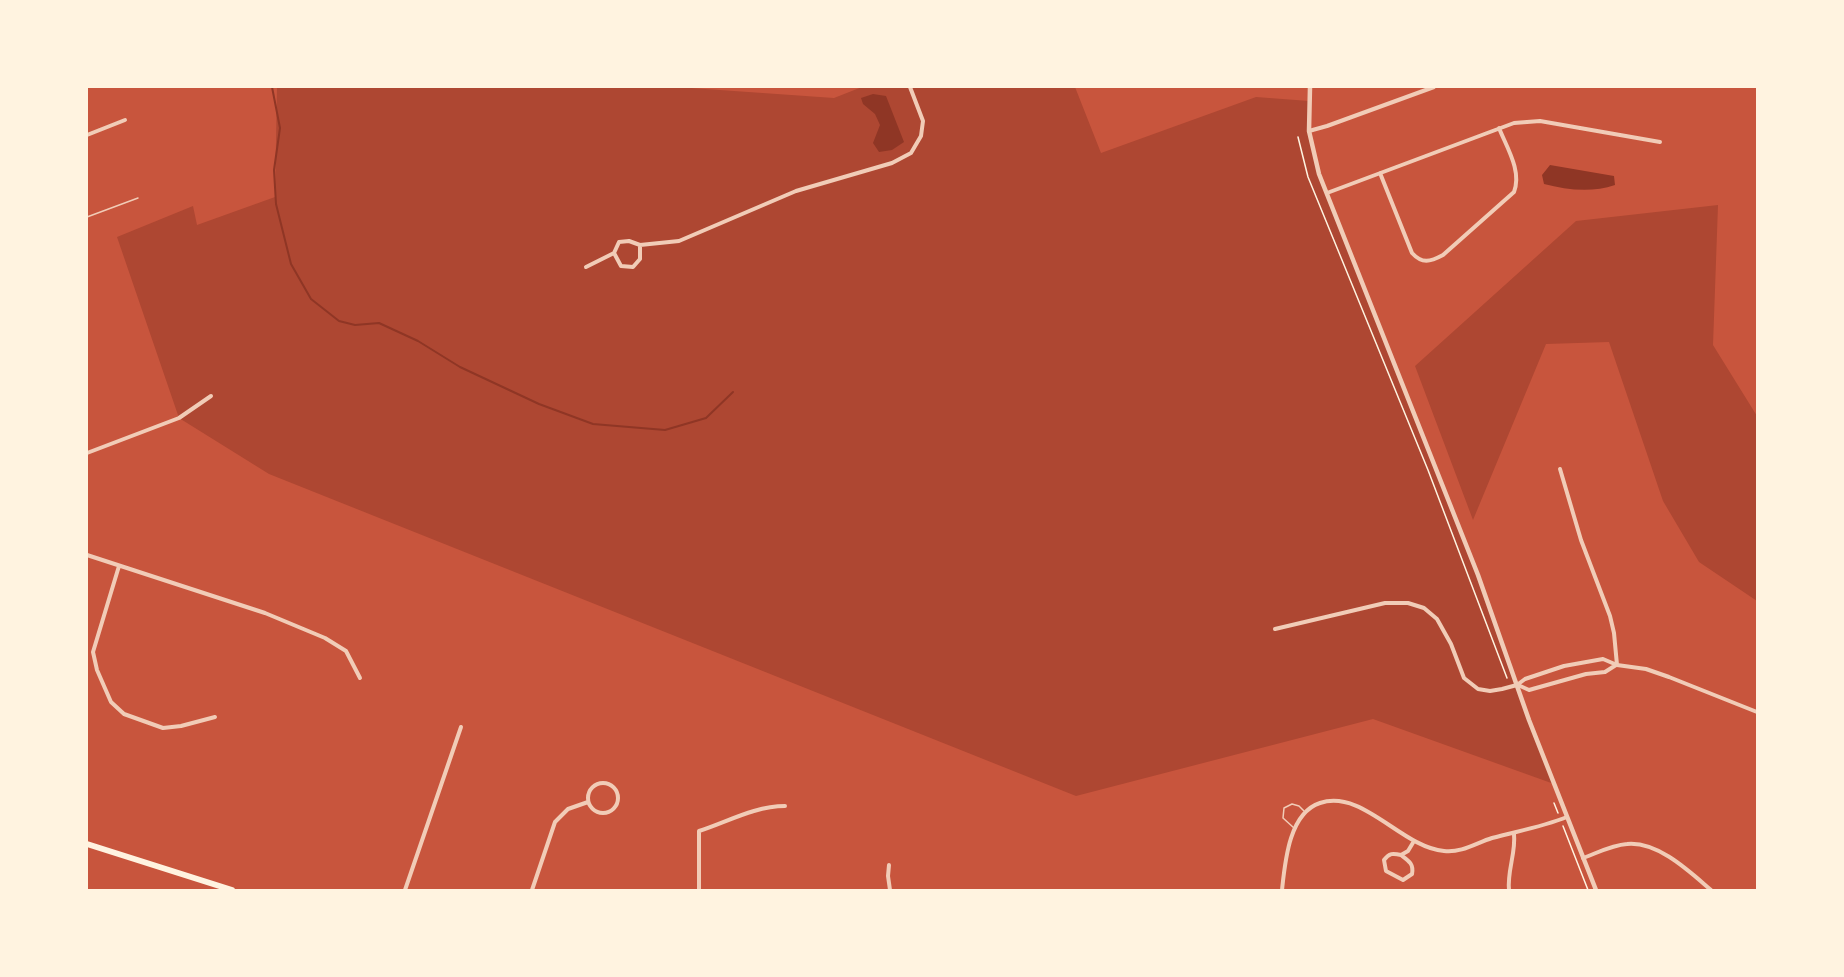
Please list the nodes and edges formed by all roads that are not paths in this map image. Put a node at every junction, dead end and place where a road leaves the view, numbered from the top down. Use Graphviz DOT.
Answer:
graph roads {
  1 [pos="910,87"];
  2 [pos="1310,87"];
  3 [pos="1434,87"];
  4 [pos="125,120"];
  5 [pos="1499,128"];
  6 [pos="1309,131"];
  7 [pos="87,135"];
  8 [pos="1660,142"];
  9 [pos="1380,173"];
  10 [pos="1327,193"];
  11 [pos="138,198"];
  12 [pos="87,217"];
  13 [pos="640,245"];
  14 [pos="614,254"];
  15 [pos="586,267"];
  16 [pos="211,396"];
  17 [pos="87,453"];
  18 [pos="1560,469"];
  19 [pos="87,555"];
  20 [pos="119,566"];
  21 [pos="1275,629"];
  22 [pos="1617,664"];
  23 [pos="360,678"];
  24 [pos="1517,685"];
  25 [pos="1757,712"];
  26 [pos="215,717"];
  27 [pos="461,727"];
  28 [pos="588,802"];
  29 [pos="785,806"];
  30 [pos="1305,811"];
  31 [pos="1567,817"];
  32 [pos="1295,828"];
  33 [pos="1514,834"];
  34 [pos="1414,841"];
  35 [pos="87,844"];
  36 [pos="1401,855"];
  37 [pos="1583,858"];
  38 [pos="889,865"];
  39 [pos="232,890"];
  40 [pos="405,890"];
  41 [pos="532,890"];
  42 [pos="699,890"];
  43 [pos="890,890"];
  44 [pos="1282,890"];
  45 [pos="1509,890"];
  46 [pos="1596,890"];
  47 [pos="1711,890"];
  1 -- 13 [label="street"];
  2 -- 6 [label="street"];
  3 -- 6 [label="street"];
  4 -- 7 [label="street"];
  5 -- 8 [label="street"];
  5 -- 9 [label="street"];
  5 -- 9 [label="street"];
  6 -- 10 [label="street"];
  9 -- 10 [label="street"];
  10 -- 24 [label="street"];
  11 -- 12 [label="lane"];
  13 -- 14 [label="street"];
  13 -- 14 [label="street"];
  14 -- 15 [label="street"];
  16 -- 17 [label="street"];
  18 -- 22 [label="street"];
  19 -- 20 [label="street"];
  20 -- 23 [label="street"];
  20 -- 26 [label="street"];
  21 -- 24 [label="street"];
  22 -- 24 [label="street"];
  22 -- 24 [label="street"];
  22 -- 25 [label="street"];
  24 -- 31 [label="street"];
  27 -- 40 [label="street"];
  28 -- 28 [label="street"];
  28 -- 41 [label="street"];
  29 -- 42 [label="street"];
  30 -- 32 [label="street"];
  30 -- 32 [label="lane"];
  30 -- 34 [label="street"];
  31 -- 33 [label="street"];
  31 -- 37 [label="street"];
  32 -- 44 [label="street"];
  33 -- 34 [label="street"];
  33 -- 45 [label="street"];
  34 -- 36 [label="street"];
  35 -- 39 [label="main road"];
  36 -- 36 [label="street"];
  37 -- 46 [label="street"];
  37 -- 47 [label="street"];
  38 -- 43 [label="street"];
}
